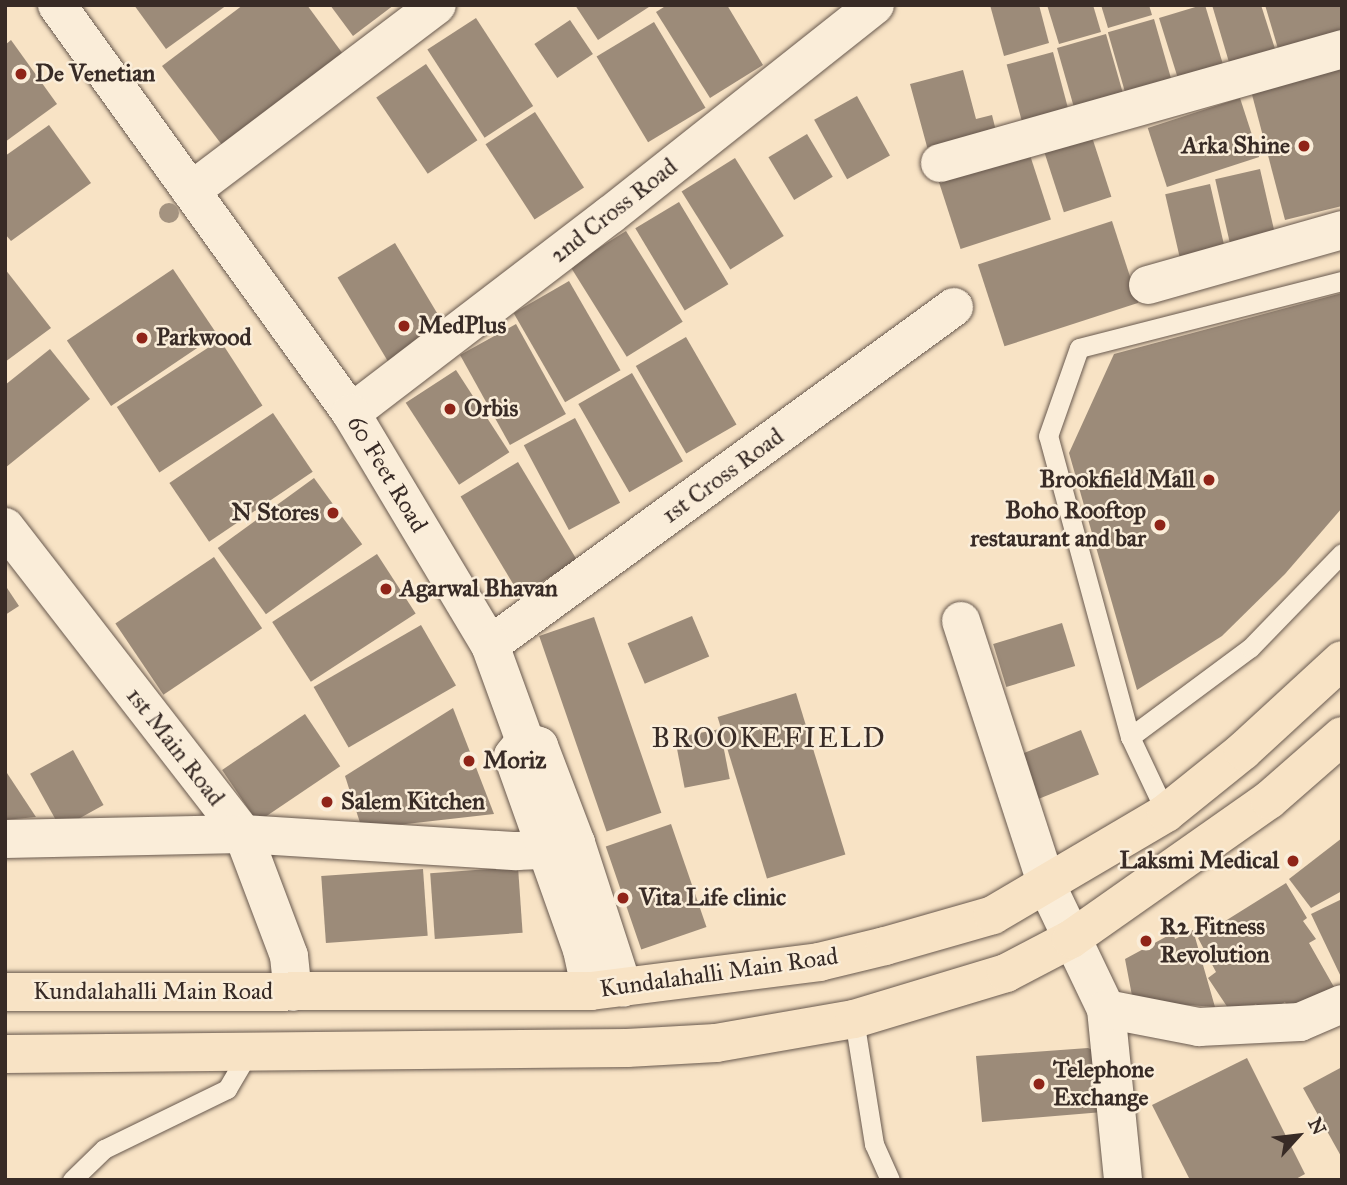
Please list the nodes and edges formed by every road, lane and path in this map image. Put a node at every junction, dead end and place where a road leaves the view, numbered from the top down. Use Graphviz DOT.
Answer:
graph roads {
  1 [pos="57,5"];
  2 [pos="438,5"];
  3 [pos="875,5"];
  4 [pos="1342,49"];
  5 [pos="940,163"];
  6 [pos="191,191"];
  7 [pos="1342,230"];
  8 [pos="1342,281"];
  9 [pos="1148,285"];
  10 [pos="954,307"];
  11 [pos="351,413"];
  12 [pos="5,527"];
  13 [pos="1342,553"];
  14 [pos="961,621"];
  15 [pos="490,645"];
  16 [pos="1342,660"];
  17 [pos="1342,736"];
  18 [pos="1130,737"];
  19 [pos="1166,813"];
  20 [pos="243,834"];
  21 [pos="5,839"];
  22 [pos="562,846"];
  23 [pos="1047,886"];
  24 [pos="1070,939"];
  25 [pos="607,990"];
  26 [pos="5,992"];
  27 [pos="293,992"];
  28 [pos="1342,1004"];
  29 [pos="1106,1009"];
  30 [pos="854,1019"];
  31 [pos="250,1049"];
  32 [pos="5,1054"];
  33 [pos="72,1180"];
  34 [pos="890,1180"];
  35 [pos="1123,1180"];
  1 -- 6 [label="street, 60 Feet Road"];
  2 -- 6 [label="street"];
  3 -- 11 [label="street, 2nd Cross Road"];
  4 -- 5 [label="street"];
  6 -- 11 [label="street, 60 Feet Road"];
  7 -- 9 [label="street"];
  8 -- 18 [label="lane"];
  10 -- 15 [label="street, 1st Cross Road"];
  11 -- 15 [label="street, 60 Feet Road"];
  12 -- 20 [label="street, 1st Main Road"];
  13 -- 18 [label="lane"];
  14 -- 23 [label="street"];
  15 -- 22 [label="street, 60 Feet Road"];
  16 -- 19 [label="main road, Kundalahalli Main Road"];
  17 -- 24 [label="main road"];
  18 -- 19 [label="lane"];
  19 -- 23 [label="main road, Kundalahalli Main Road"];
  20 -- 21 [label="street"];
  20 -- 22 [label="street"];
  20 -- 27 [label="street, 1st Main Road"];
  22 -- 25 [label="street, 60 Feet Road"];
  23 -- 24 [label="street"];
  23 -- 25 [label="main road, Kundalahalli Main Road"];
  24 -- 29 [label="street"];
  24 -- 30 [label="main road"];
  25 -- 27 [label="main road, Kundalahalli Main Road"];
  26 -- 27 [label="main road, Kundalahalli Main Road"];
  28 -- 29 [label="street"];
  29 -- 35 [label="street"];
  30 -- 31 [label="main road"];
  30 -- 34 [label="lane"];
  31 -- 32 [label="main road"];
  31 -- 33 [label="lane"];
}
